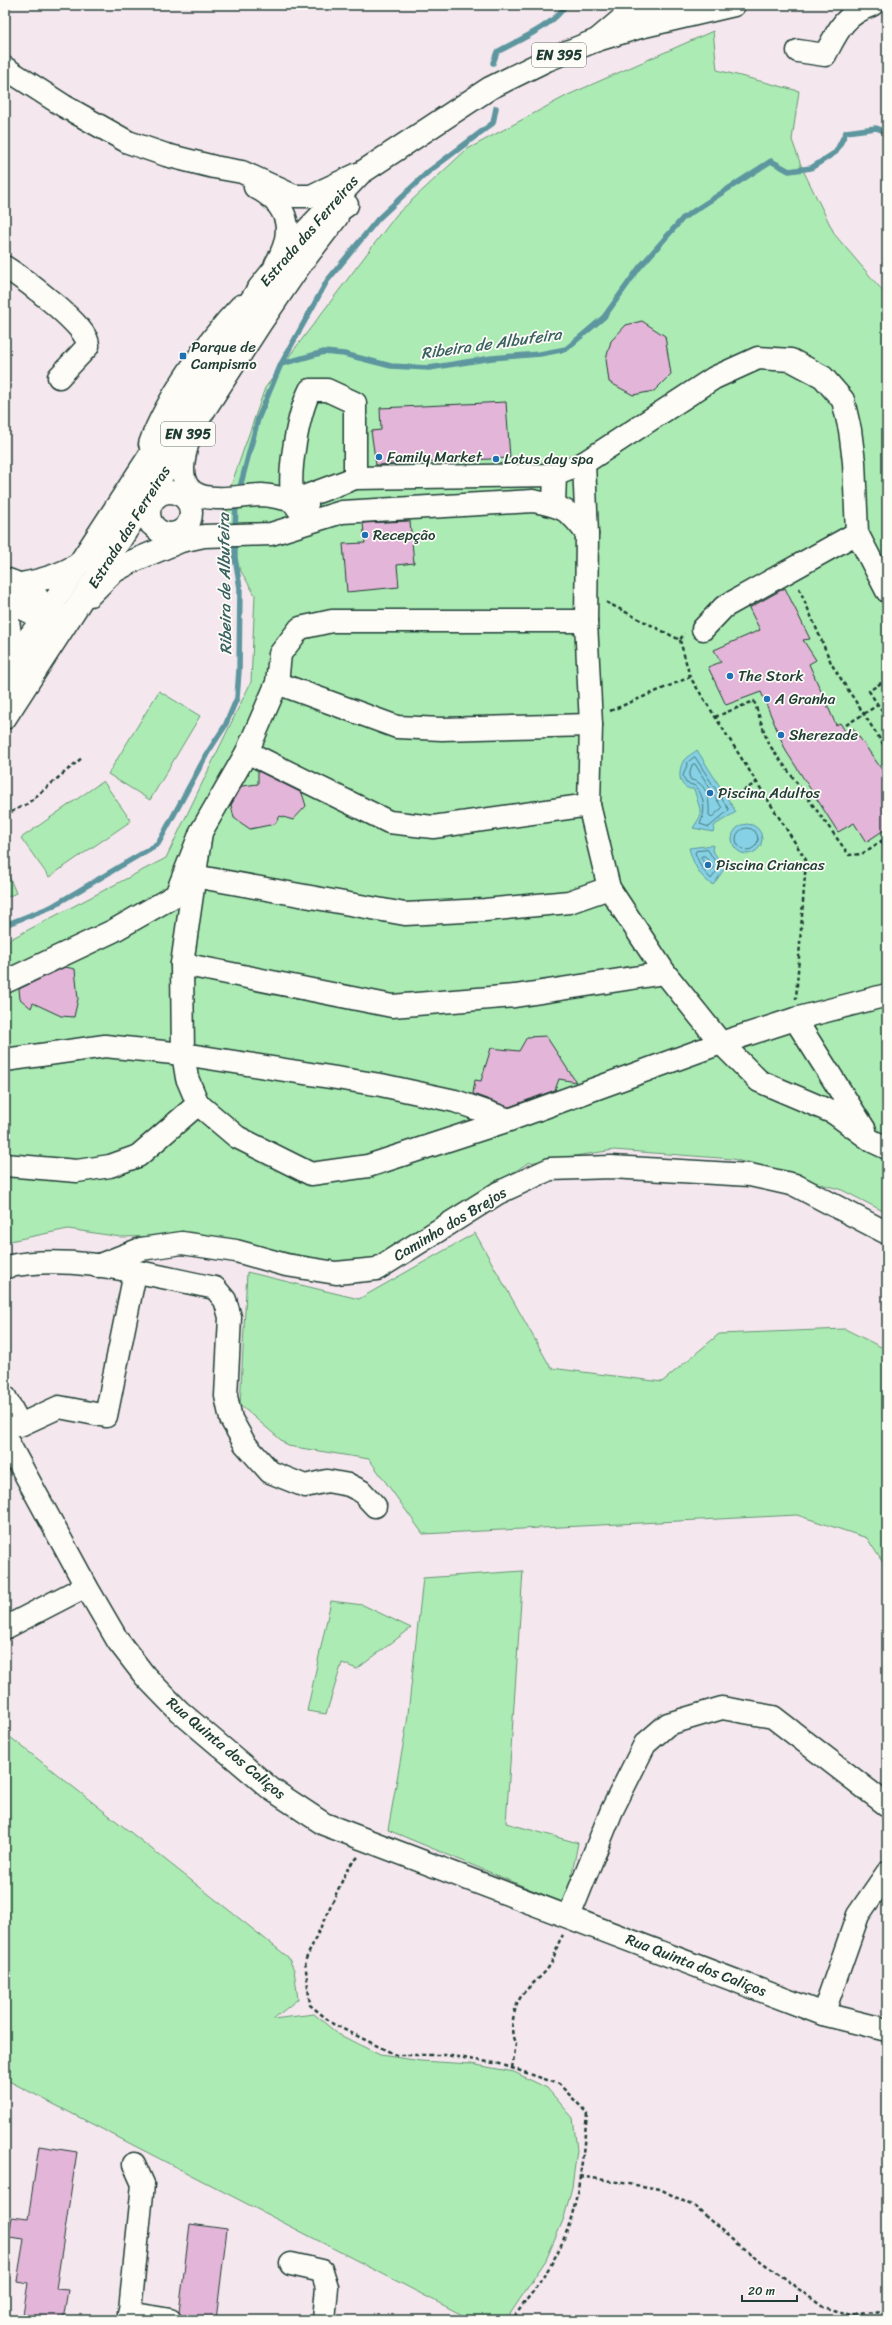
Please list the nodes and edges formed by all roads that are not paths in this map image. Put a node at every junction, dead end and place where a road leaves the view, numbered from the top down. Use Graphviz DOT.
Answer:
graph roads {
  1 [pos="662,5"];
  2 [pos="732,5"];
  3 [pos="872,5"];
  4 [pos="597,40"];
  5 [pos="798,51"];
  6 [pos="5,68"];
  7 [pos="401,147"];
  8 [pos="361,173"];
  9 [pos="288,202"];
  10 [pos="347,205"];
  11 [pos="312,226"];
  12 [pos="303,261"];
  13 [pos="9,275"];
  14 [pos="264,282"];
  15 [pos="219,348"];
  16 [pos="59,377"];
  17 [pos="195,424"];
  18 [pos="584,463"];
  19 [pos="142,465"];
  20 [pos="555,475"];
  21 [pos="355,478"];
  22 [pos="161,501"];
  23 [pos="293,501"];
  24 [pos="554,504"];
  25 [pos="342,512"];
  26 [pos="308,523"];
  27 [pos="184,530"];
  28 [pos="857,533"];
  29 [pos="587,534"];
  30 [pos="157,551"];
  31 [pos="76,567"];
  32 [pos="10,586"];
  33 [pos="887,591"];
  34 [pos="82,602"];
  35 [pos="45,616"];
  36 [pos="586,621"];
  37 [pos="695,628"];
  38 [pos="9,664"];
  39 [pos="277,683"];
  40 [pos="5,696"];
  41 [pos="5,718"];
  42 [pos="591,722"];
  43 [pos="247,752"];
  44 [pos="589,805"];
  45 [pos="201,832"];
  46 [pos="194,876"];
  47 [pos="609,888"];
  48 [pos="176,895"];
  49 [pos="182,964"];
  50 [pos="664,973"];
  51 [pos="5,982"];
  52 [pos="886,998"];
  53 [pos="795,1019"];
  54 [pos="721,1043"];
  55 [pos="182,1054"];
  56 [pos="5,1060"];
  57 [pos="198,1104"];
  58 [pos="509,1120"];
  59 [pos="879,1145"];
  60 [pos="5,1165"];
  61 [pos="887,1233"];
  62 [pos="5,1266"];
  63 [pos="97,1266"];
  64 [pos="135,1273"];
  65 [pos="5,1397"];
  66 [pos="5,1437"];
  67 [pos="375,1506"];
  68 [pos="86,1586"];
  69 [pos="5,1628"];
  70 [pos="887,1805"];
  71 [pos="887,1873"];
  72 [pos="569,1916"];
  73 [pos="823,2014"];
  74 [pos="887,2030"];
  75 [pos="134,2164"];
  76 [pos="291,2264"];
  77 [pos="129,2317"];
  78 [pos="170,2320"];
  79 [pos="324,2320"];
  1 -- 4 [label="street"];
  2 -- 4 [label="street, Estrada das Ferreiras / EN 395"];
  3 -- 5 [label="street"];
  4 -- 7 [label="street, Estrada das Ferreiras / EN 395"];
  6 -- 9 [label="street"];
  7 -- 8 [label="street, Estrada das Ferreiras / EN 395"];
  7 -- 10 [label="street, Estrada das Ferreiras / EN 395"];
  8 -- 9 [label="street"];
  8 -- 11 [label="street, Estrada das Ferreiras / EN 395"];
  9 -- 11 [label="street"];
  9 -- 14 [label="street"];
  10 -- 11 [label="street"];
  10 -- 12 [label="street, Estrada das Ferreiras / EN 395"];
  11 -- 12 [label="street"];
  11 -- 14 [label="street, Estrada das Ferreiras / EN 395"];
  12 -- 17 [label="street, Estrada das Ferreiras / EN 395"];
  13 -- 16 [label="street"];
  14 -- 15 [label="street, Estrada das Ferreiras / EN 395"];
  14 -- 19 [label="street"];
  15 -- 19 [label="street, Estrada das Ferreiras / EN 395"];
  15 -- 22 [label="street"];
  17 -- 22 [label="street, Estrada das Ferreiras / EN 395"];
  17 -- 22 [label="street"];
  18 -- 20 [label="street"];
  18 -- 28 [label="street"];
  18 -- 29 [label="street"];
  19 -- 31 [label="street, Estrada das Ferreiras / EN 395"];
  20 -- 21 [label="street"];
  20 -- 24 [label="street"];
  21 -- 23 [label="street"];
  21 -- 23 [label="street"];
  22 -- 23 [label="street"];
  22 -- 27 [label="street"];
  22 -- 27 [label="street"];
  22 -- 31 [label="street"];
  22 -- 34 [label="street, Estrada das Ferreiras / EN 395"];
  23 -- 25 [label="street"];
  23 -- 26 [label="street"];
  24 -- 25 [label="street"];
  24 -- 29 [label="street"];
  25 -- 26 [label="street"];
  26 -- 30 [label="street"];
  27 -- 30 [label="street"];
  28 -- 33 [label="street"];
  28 -- 37 [label="street"];
  29 -- 36 [label="street"];
  30 -- 34 [label="street"];
  31 -- 32 [label="street"];
  31 -- 35 [label="street, Estrada das Ferreiras / EN 395"];
  32 -- 35 [label="street"];
  32 -- 38 [label="street"];
  34 -- 35 [label="street"];
  34 -- 41 [label="street, Estrada das Ferreiras / EN 395"];
  35 -- 38 [label="street, Estrada das Ferreiras / EN 395"];
  35 -- 40 [label="street"];
  36 -- 39 [label="street"];
  36 -- 42 [label="street"];
  39 -- 42 [label="street"];
  39 -- 43 [label="street"];
  42 -- 44 [label="street"];
  43 -- 44 [label="street"];
  43 -- 45 [label="street"];
  44 -- 47 [label="street"];
  45 -- 46 [label="street"];
  45 -- 48 [label="street"];
  46 -- 47 [label="street"];
  46 -- 48 [label="street"];
  46 -- 49 [label="street"];
  47 -- 50 [label="street"];
  48 -- 51 [label="street"];
  49 -- 50 [label="street"];
  49 -- 55 [label="street"];
  50 -- 54 [label="street"];
  52 -- 53 [label="street"];
  53 -- 54 [label="street"];
  53 -- 59 [label="street"];
  54 -- 58 [label="street"];
  54 -- 59 [label="street"];
  55 -- 56 [label="street"];
  55 -- 57 [label="street"];
  55 -- 58 [label="street"];
  57 -- 58 [label="street"];
  57 -- 60 [label="street"];
  61 -- 63 [label="street, Caminho dos Brejos"];
  62 -- 63 [label="street, Caminho dos Brejos"];
  63 -- 64 [label="street"];
  64 -- 65 [label="street"];
  64 -- 67 [label="street"];
  66 -- 68 [label="street, Rua Quinta dos Caliços"];
  68 -- 69 [label="street"];
  68 -- 72 [label="street, Rua Quinta dos Caliços"];
  70 -- 72 [label="street"];
  71 -- 73 [label="street"];
  72 -- 73 [label="street, Rua Quinta dos Caliços"];
  73 -- 74 [label="street, Rua Quinta dos Caliços"];
  75 -- 77 [label="street"];
  76 -- 79 [label="street"];
  77 -- 78 [label="street"];
}
